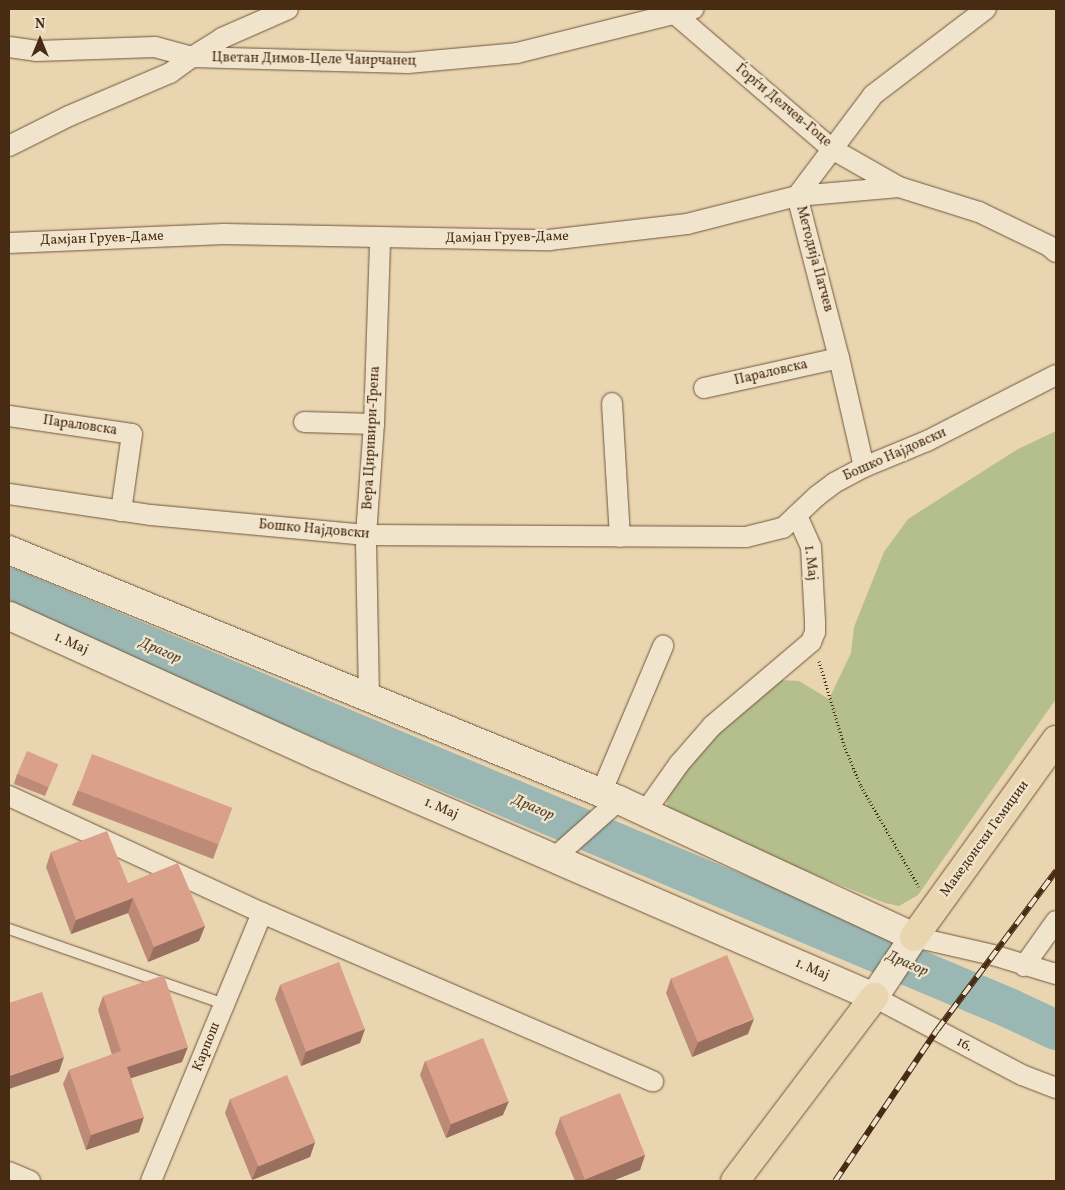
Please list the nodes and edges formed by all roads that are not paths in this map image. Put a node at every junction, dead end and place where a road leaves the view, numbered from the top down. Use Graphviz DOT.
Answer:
graph roads {
  1 [pos="288,9"];
  2 [pos="986,9"];
  3 [pos="684,11"];
  4 [pos="648,13"];
  5 [pos="9,47"];
  6 [pos="192,57"];
  7 [pos="9,146"];
  8 [pos="832,149"];
  9 [pos="899,187"];
  10 [pos="797,196"];
  11 [pos="380,239"];
  12 [pos="9,243"];
  13 [pos="1054,246"];
  14 [pos="839,358"];
  15 [pos="1056,375"];
  16 [pos="704,388"];
  17 [pos="612,403"];
  18 [pos="9,416"];
  19 [pos="304,422"];
  20 [pos="374,424"];
  21 [pos="864,467"];
  22 [pos="9,494"];
  23 [pos="121,511"];
  24 [pos="797,515"];
  25 [pos="366,535"];
  26 [pos="620,536"];
  27 [pos="9,550"];
  28 [pos="9,616"];
  29 [pos="663,646"];
  30 [pos="369,698"];
  31 [pos="1056,740"];
  32 [pos="9,796"];
  33 [pos="608,802"];
  34 [pos="645,812"];
  35 [pos="559,853"];
  36 [pos="262,913"];
  37 [pos="1056,921"];
  38 [pos="9,929"];
  39 [pos="914,937"];
  40 [pos="1056,945"];
  41 [pos="1024,966"];
  42 [pos="1056,974"];
  43 [pos="874,997"];
  44 [pos="224,1004"];
  45 [pos="653,1081"];
  46 [pos="1056,1088"];
  47 [pos="9,1172"];
  48 [pos="30,1181"];
  49 [pos="151,1181"];
  50 [pos="735,1181"];
  1 -- 6 [label="street"];
  2 -- 8 [label="street, Методија Патчев"];
  3 -- 4 [label="street, Цветан Димов-Целе Чаирчанец"];
  3 -- 8 [label="street, Ѓорѓи Делчев-Гоце"];
  4 -- 6 [label="street, Цветан Димов-Целе Чаирчанец"];
  5 -- 6 [label="street"];
  6 -- 7 [label="street, Цветан Димов-Целе Чаирчанец"];
  8 -- 9 [label="street, Ѓорѓи Делчев-Гоце"];
  8 -- 10 [label="street, Методија Патчев"];
  9 -- 10 [label="street, Дамјан Груев-Даме"];
  9 -- 13 [label="street, Дамјан Груев-Даме"];
  10 -- 11 [label="street, Дамјан Груев-Даме"];
  10 -- 14 [label="street, Методија Патчев"];
  11 -- 12 [label="street, Дамјан Груев-Даме"];
  11 -- 20 [label="street, Вера Циривири-Трена"];
  14 -- 16 [label="street, Параловска"];
  14 -- 21 [label="street, Методија Патчев"];
  15 -- 21 [label="street, Бошко Најдовски"];
  17 -- 26 [label="street"];
  18 -- 23 [label="street, Параловска"];
  19 -- 20 [label="street"];
  20 -- 25 [label="street, Вера Циривири-Трена"];
  21 -- 24 [label="street, Бошко Најдовски"];
  22 -- 23 [label="street, Бошко Најдовски"];
  23 -- 25 [label="street, Бошко Најдовски"];
  24 -- 26 [label="street, Бошко Најдовски"];
  24 -- 34 [label="street, 1. Мај"];
  25 -- 26 [label="street, Бошко Најдовски"];
  25 -- 30 [label="street, Вера Циривири-Трена"];
  27 -- 30 [label="street"];
  28 -- 35 [label="street, 1. Мај"];
  29 -- 33 [label="street"];
  30 -- 33 [label="street"];
  31 -- 39 [label="main road, Македонски Гемиџии"];
  32 -- 36 [label="street"];
  33 -- 34 [label="street"];
  33 -- 35 [label="street"];
  34 -- 39 [label="street"];
  35 -- 43 [label="street, 1. Мај"];
  36 -- 44 [label="street, Карпош"];
  36 -- 45 [label="street"];
  37 -- 41 [label="street"];
  38 -- 44 [label="lane"];
  39 -- 41 [label="street"];
  39 -- 43 [label="street"];
  40 -- 41 [label="street"];
  41 -- 42 [label="street"];
  43 -- 46 [label="street, 16."];
  43 -- 50 [label="main road"];
  44 -- 49 [label="street, Карпош"];
  47 -- 48 [label="street"];
}
